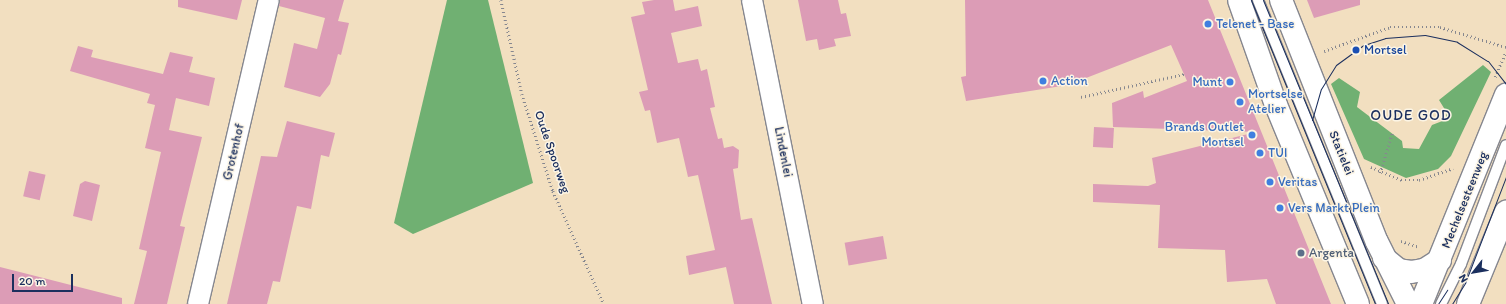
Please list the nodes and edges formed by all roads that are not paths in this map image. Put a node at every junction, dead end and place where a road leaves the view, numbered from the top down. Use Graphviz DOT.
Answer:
graph roads {
  1 [pos="269,0"];
  2 [pos="752,0"];
  3 [pos="1239,0"];
  4 [pos="1258,0"];
  5 [pos="1281,0"];
  6 [pos="1506,95"];
  7 [pos="1506,146"];
  8 [pos="1506,212"];
  9 [pos="1383,257"];
  10 [pos="1440,260"];
  11 [pos="198,304"];
  12 [pos="813,304"];
  13 [pos="1358,304"];
  14 [pos="1382,304"];
  15 [pos="1408,304"];
  16 [pos="1421,304"];
  17 [pos="1441,304"];
  18 [pos="1468,304"];
  1 -- 11 [label="street, Grotenhof"];
  2 -- 12 [label="street, Lindenlei"];
  3 -- 13 [label="main road"];
  4 -- 14 [label="lane"];
  5 -- 9 [label="main road, Statielei"];
  6 -- 10 [label="main road, Mechelsesteenweg"];
  7 -- 17 [label="lane"];
  8 -- 18 [label="main road"];
  9 -- 10 [label="main road"];
  9 -- 15 [label="main road, Statielei"];
  10 -- 16 [label="main road, Mechelsesteenweg"];
}
